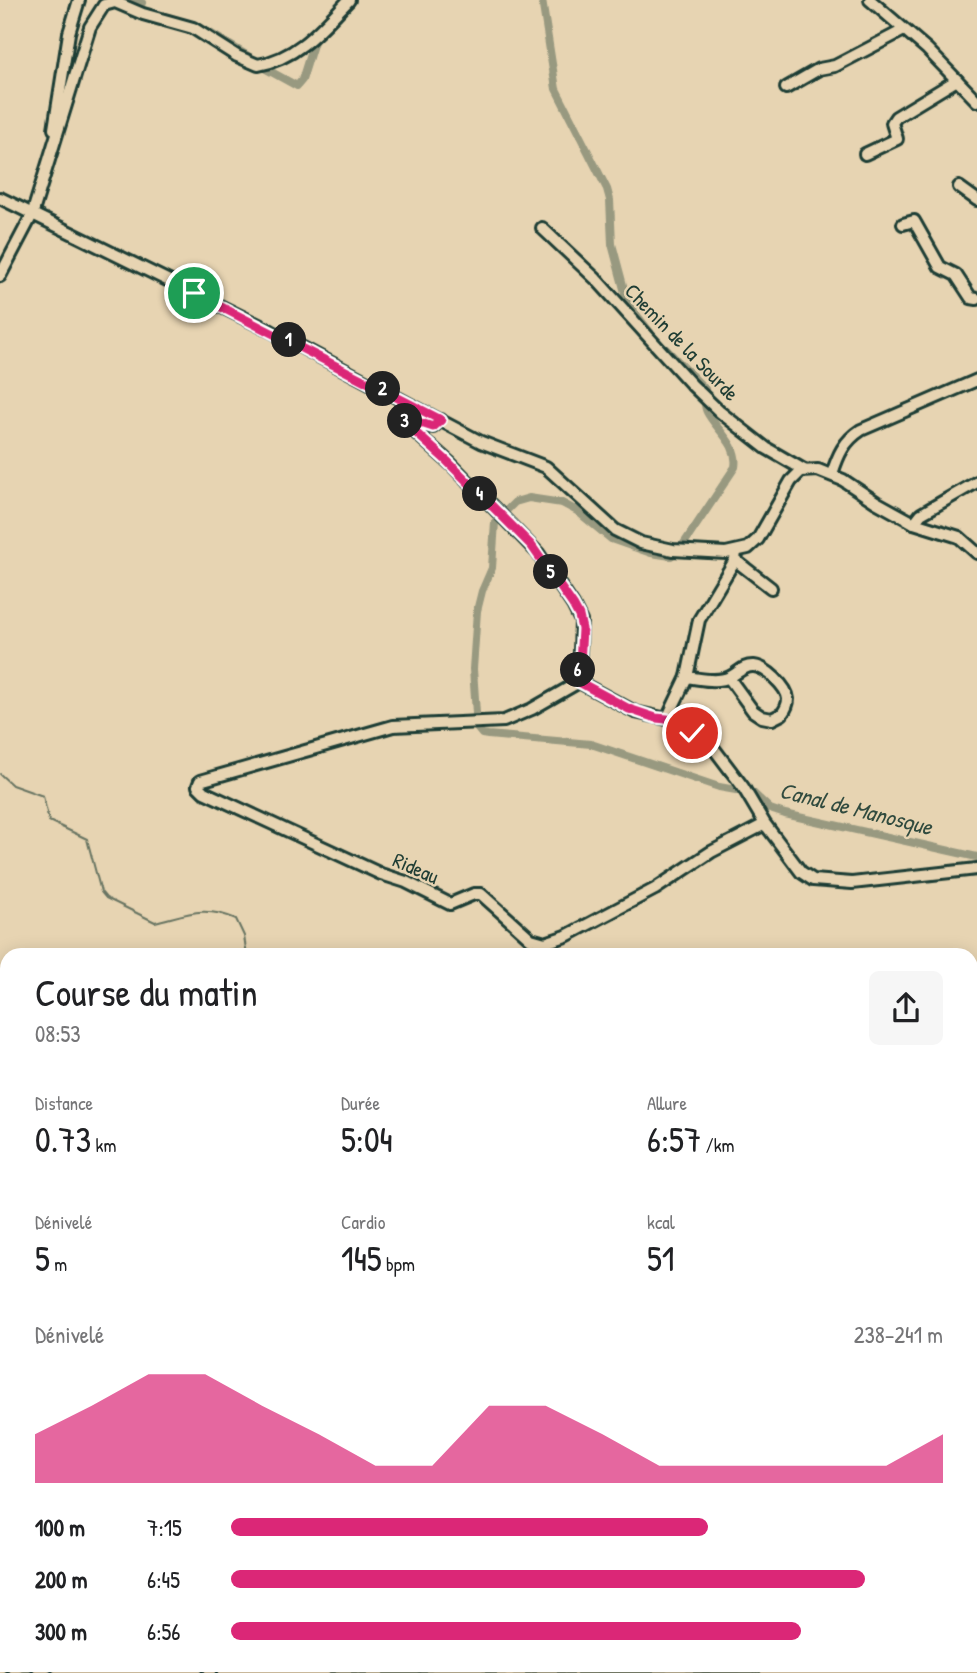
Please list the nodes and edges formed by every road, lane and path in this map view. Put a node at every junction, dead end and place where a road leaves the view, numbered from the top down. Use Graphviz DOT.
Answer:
graph roads {
  1 [pos="79,0"];
  2 [pos="349,0"];
  3 [pos="870,0"];
  4 [pos="904,30"];
  5 [pos="957,80"];
  6 [pos="786,89"];
  7 [pos="977,101"];
  8 [pos="52,149"];
  9 [pos="865,154"];
  10 [pos="959,187"];
  11 [pos="0,198"];
  12 [pos="977,200"];
  13 [pos="32,215"];
  14 [pos="903,224"];
  15 [pos="542,228"];
  16 [pos="0,276"];
  17 [pos="977,299"];
  18 [pos="977,380"];
  19 [pos="441,420"];
  20 [pos="804,470"];
  21 [pos="832,474"];
  22 [pos="977,482"];
  23 [pos="977,488"];
  24 [pos="914,523"];
  25 [pos="927,526"];
  26 [pos="977,553"];
  27 [pos="735,556"];
  28 [pos="772,588"];
  29 [pos="687,677"];
  30 [pos="729,678"];
  31 [pos="579,682"];
  32 [pos="667,719"];
  33 [pos="765,824"];
  34 [pos="977,869"];
  1 -- 8 [label="street"];
  2 -- 8 [label="street"];
  3 -- 4 [label="street"];
  4 -- 5 [label="street"];
  4 -- 6 [label="street"];
  5 -- 7 [label="street"];
  5 -- 9 [label="street"];
  8 -- 13 [label="street"];
  10 -- 12 [label="street"];
  11 -- 13 [label="street"];
  13 -- 16 [label="street"];
  13 -- 19 [label="street"];
  14 -- 17 [label="street"];
  15 -- 20 [label="street, Chemin de la Sourde"];
  18 -- 21 [label="street"];
  19 -- 27 [label="street"];
  19 -- 31 [label="street"];
  20 -- 21 [label="street"];
  20 -- 27 [label="street"];
  21 -- 24 [label="street"];
  22 -- 24 [label="street"];
  23 -- 25 [label="street"];
  24 -- 25 [label="street"];
  25 -- 26 [label="street"];
  27 -- 28 [label="street"];
  27 -- 29 [label="street"];
  29 -- 30 [label="street"];
  29 -- 32 [label="street"];
  30 -- 30 [label="street"];
  31 -- 32 [label="street"];
  31 -- 33 [label="street, Rideau"];
  32 -- 33 [label="street"];
  33 -- 34 [label="street"];
}
